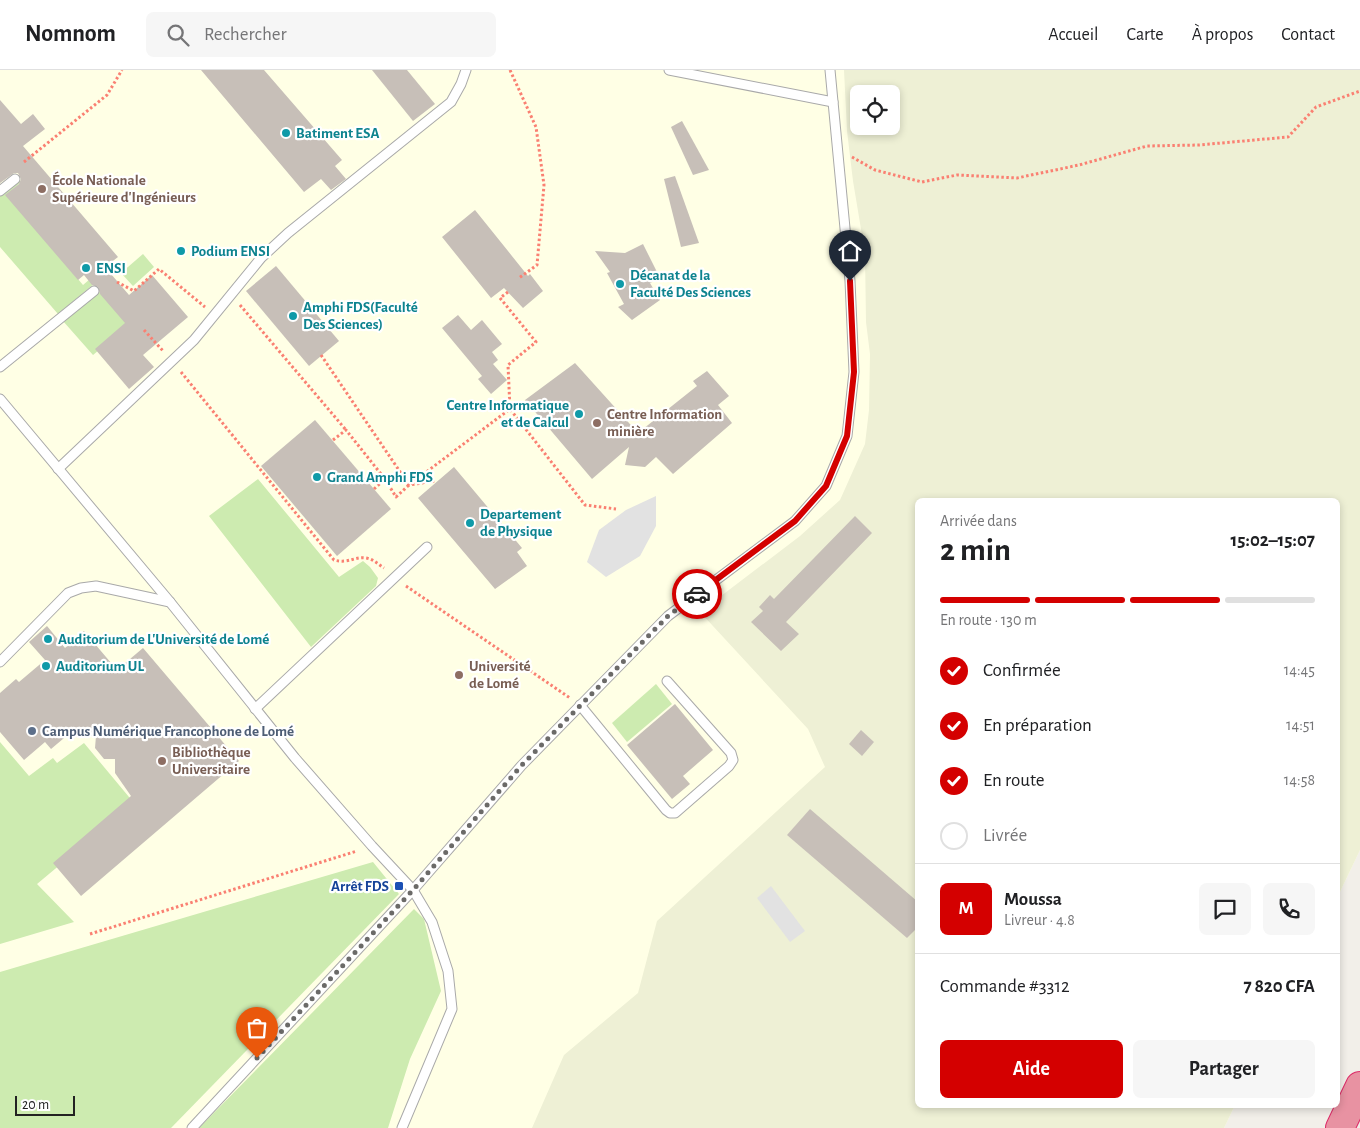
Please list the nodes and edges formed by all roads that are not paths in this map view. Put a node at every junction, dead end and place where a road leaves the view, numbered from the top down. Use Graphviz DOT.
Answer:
graph roads {
  1 [pos="466,70"];
  2 [pos="670,70"];
  3 [pos="830,70"];
  4 [pos="833,102"];
  5 [pos="15,179"];
  6 [pos="0,191"];
  7 [pos="94,291"];
  8 [pos="0,367"];
  9 [pos="0,399"];
  10 [pos="58,469"];
  11 [pos="427,547"];
  12 [pos="170,602"];
  13 [pos="0,662"];
  14 [pos="667,681"];
  15 [pos="580,706"];
  16 [pos="255,709"];
  17 [pos="413,890"];
  18 [pos="1360,1086"];
  19 [pos="192,1128"];
  20 [pos="402,1128"];
  21 [pos="1340,1128"];
  1 -- 10 [label="lane"];
  2 -- 4 [label="lane"];
  3 -- 4 [label="lane"];
  4 -- 15 [label="lane"];
  5 -- 6 [label="lane"];
  7 -- 8 [label="lane"];
  9 -- 10 [label="lane"];
  10 -- 12 [label="lane"];
  11 -- 16 [label="lane"];
  12 -- 13 [label="lane"];
  12 -- 16 [label="lane"];
  14 -- 15 [label="lane"];
  15 -- 17 [label="lane"];
  16 -- 17 [label="lane"];
  17 -- 19 [label="lane"];
  17 -- 20 [label="lane"];
  18 -- 21 [label="highway"];
}
